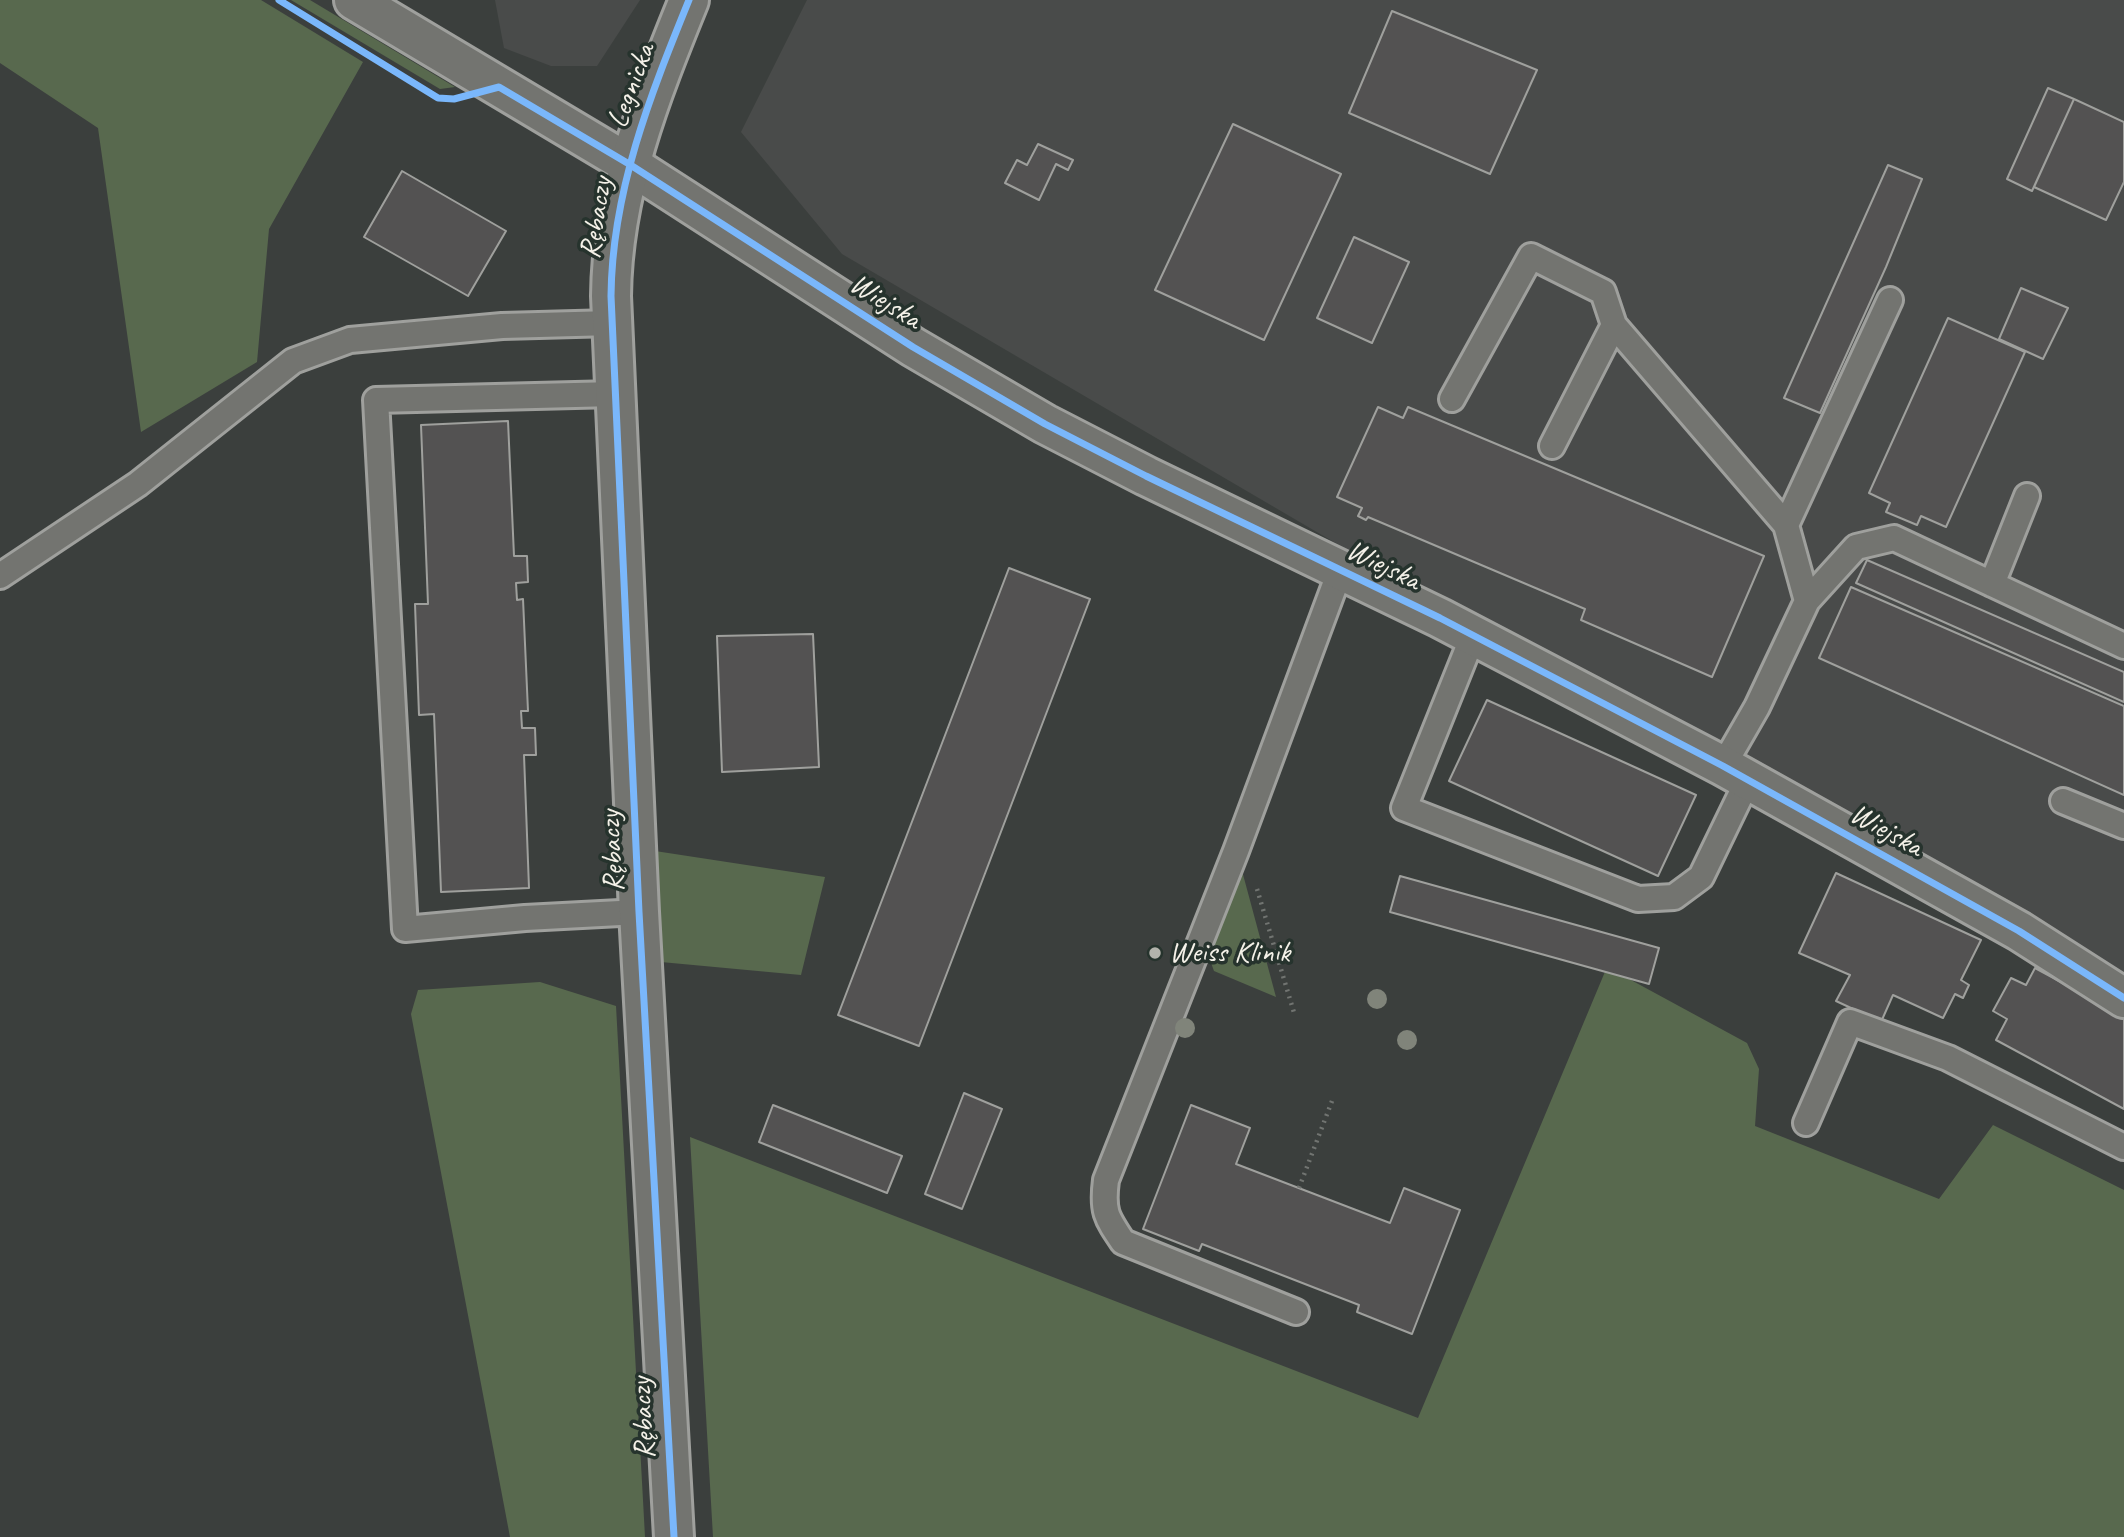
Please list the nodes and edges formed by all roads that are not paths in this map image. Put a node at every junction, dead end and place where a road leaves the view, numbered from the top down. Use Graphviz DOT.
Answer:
graph roads {
  1 [pos="354,0"];
  2 [pos="689,0"];
  3 [pos="629,164"];
  4 [pos="1891,300"];
  5 [pos="612,323"];
  6 [pos="1614,325"];
  7 [pos="615,394"];
  8 [pos="1451,399"];
  9 [pos="1552,446"];
  10 [pos="2027,496"];
  11 [pos="1786,525"];
  12 [pos="1340,570"];
  13 [pos="0,576"];
  14 [pos="1992,584"];
  15 [pos="1807,600"];
  16 [pos="1473,636"];
  17 [pos="2124,646"];
  18 [pos="1736,773"];
  19 [pos="2063,801"];
  20 [pos="2124,826"];
  21 [pos="639,912"];
  22 [pos="2124,998"];
  23 [pos="1806,1123"];
  24 [pos="2124,1147"];
  25 [pos="1296,1312"];
  26 [pos="674,1537"];
  1 -- 3 [label="street, Legnicka"];
  2 -- 3 [label="street, Legnicka"];
  3 -- 5 [label="street, Rębaczy"];
  3 -- 12 [label="street, Wiejska"];
  4 -- 11 [label="lane"];
  5 -- 7 [label="street, Rębaczy"];
  5 -- 13 [label="lane"];
  6 -- 8 [label="lane"];
  6 -- 9 [label="lane"];
  6 -- 11 [label="lane"];
  7 -- 21 [label="street, Rębaczy"];
  7 -- 21 [label="lane"];
  10 -- 14 [label="lane"];
  11 -- 15 [label="lane"];
  12 -- 16 [label="street, Wiejska"];
  12 -- 25 [label="lane"];
  14 -- 15 [label="lane"];
  14 -- 17 [label="lane"];
  15 -- 18 [label="lane"];
  16 -- 18 [label="street, Wiejska"];
  16 -- 18 [label="lane"];
  18 -- 22 [label="street, Wiejska"];
  19 -- 20 [label="lane"];
  21 -- 26 [label="street, Rębaczy"];
  23 -- 24 [label="lane"];
}
